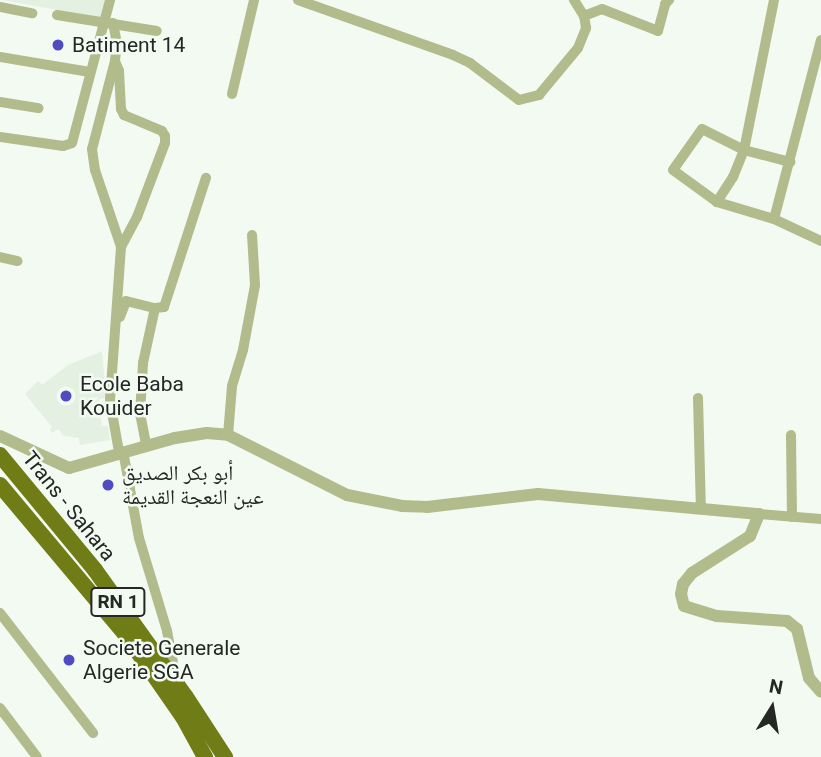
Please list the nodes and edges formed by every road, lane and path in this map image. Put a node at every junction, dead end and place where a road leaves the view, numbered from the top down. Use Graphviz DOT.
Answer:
graph roads {
  1 [pos="110,0"];
  2 [pos="254,0"];
  3 [pos="298,0"];
  4 [pos="574,0"];
  5 [pos="669,0"];
  6 [pos="774,0"];
  7 [pos="0,7"];
  8 [pos="32,13"];
  9 [pos="57,15"];
  10 [pos="584,16"];
  11 [pos="108,24"];
  12 [pos="157,31"];
  13 [pos="821,40"];
  14 [pos="0,57"];
  15 [pos="115,61"];
  16 [pos="90,72"];
  17 [pos="232,94"];
  18 [pos="0,102"];
  19 [pos="39,108"];
  20 [pos="0,137"];
  21 [pos="744,150"];
  22 [pos="790,162"];
  23 [pos="206,178"];
  24 [pos="717,202"];
  25 [pos="774,219"];
  26 [pos="252,235"];
  27 [pos="821,241"];
  28 [pos="121,247"];
  29 [pos="0,257"];
  30 [pos="18,261"];
  31 [pos="155,308"];
  32 [pos="111,366"];
  33 [pos="698,398"];
  34 [pos="228,435"];
  35 [pos="791,435"];
  36 [pos="0,436"];
  37 [pos="146,444"];
  38 [pos="121,451"];
  39 [pos="0,455"];
  40 [pos="0,485"];
  41 [pos="701,509"];
  42 [pos="759,514"];
  43 [pos="792,517"];
  44 [pos="821,519"];
  45 [pos="0,613"];
  46 [pos="178,685"];
  47 [pos="821,692"];
  48 [pos="0,708"];
  49 [pos="93,733"];
  50 [pos="37,757"];
  51 [pos="205,757"];
  52 [pos="225,757"];
  1 -- 11 [label="street"];
  2 -- 17 [label="street"];
  3 -- 10 [label="street"];
  4 -- 10 [label="street"];
  5 -- 10 [label="street"];
  6 -- 21 [label="street"];
  7 -- 8 [label="street"];
  9 -- 11 [label="street"];
  11 -- 12 [label="street"];
  11 -- 15 [label="street"];
  11 -- 16 [label="street"];
  13 -- 22 [label="street"];
  14 -- 16 [label="street"];
  15 -- 28 [label="street"];
  15 -- 28 [label="street"];
  16 -- 20 [label="street"];
  18 -- 19 [label="street"];
  21 -- 22 [label="street"];
  21 -- 24 [label="street"];
  21 -- 24 [label="street"];
  22 -- 25 [label="street"];
  23 -- 31 [label="street"];
  24 -- 25 [label="street"];
  25 -- 27 [label="street"];
  26 -- 34 [label="street"];
  28 -- 32 [label="street"];
  29 -- 30 [label="street"];
  31 -- 32 [label="street"];
  31 -- 37 [label="street"];
  32 -- 38 [label="street"];
  33 -- 41 [label="street"];
  34 -- 37 [label="street"];
  34 -- 41 [label="street"];
  35 -- 43 [label="street"];
  36 -- 38 [label="street"];
  37 -- 38 [label="street"];
  38 -- 46 [label="street"];
  39 -- 46 [label="highway, Trans - Sahara / RN 1"];
  40 -- 51 [label="highway, Trans - Sahara / RN 1"];
  41 -- 42 [label="street"];
  42 -- 43 [label="street"];
  42 -- 47 [label="street"];
  43 -- 44 [label="street"];
  45 -- 49 [label="street"];
  46 -- 52 [label="highway, Trans - Sahara / RN 1"];
  48 -- 50 [label="street"];
}
